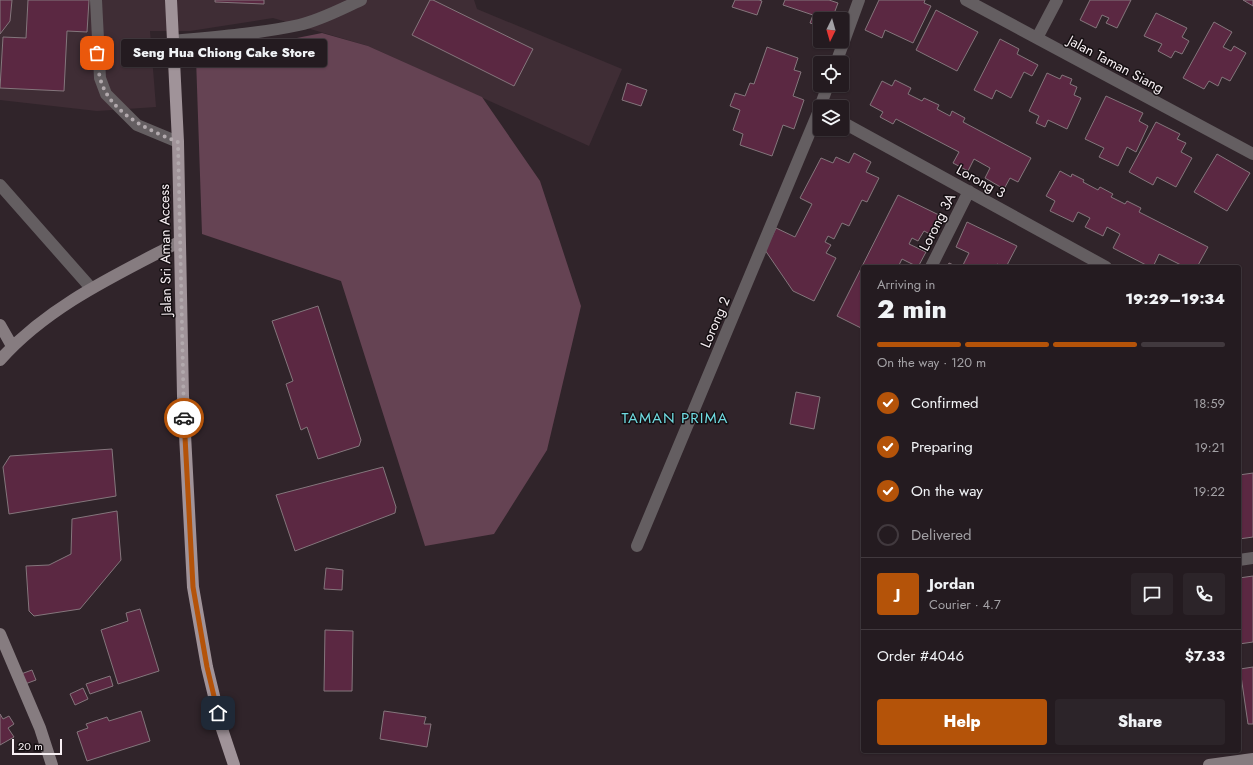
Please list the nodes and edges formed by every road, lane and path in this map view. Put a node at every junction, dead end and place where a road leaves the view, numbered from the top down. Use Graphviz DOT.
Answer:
graph roads {
  1 [pos="96,0"];
  2 [pos="171,0"];
  3 [pos="361,0"];
  4 [pos="859,0"];
  5 [pos="966,0"];
  6 [pos="1057,0"];
  7 [pos="1037,38"];
  8 [pos="172,41"];
  9 [pos="839,56"];
  10 [pos="813,126"];
  11 [pos="849,126"];
  12 [pos="178,142"];
  13 [pos="1253,154"];
  14 [pos="0,185"];
  15 [pos="969,191"];
  16 [pos="179,242"];
  17 [pos="932,265"];
  18 [pos="1102,265"];
  19 [pos="92,288"];
  20 [pos="0,325"];
  21 [pos="12,346"];
  22 [pos="0,360"];
  23 [pos="637,546"];
  24 [pos="1253,558"];
  25 [pos="1241,560"];
  26 [pos="0,634"];
  27 [pos="1253,759"];
  28 [pos="52,765"];
  29 [pos="234,765"];
  30 [pos="1209,765"];
  1 -- 12 [label="street"];
  2 -- 8 [label="main road, Jalan Sri Aman Access"];
  3 -- 8 [label="street"];
  4 -- 9 [label="street"];
  5 -- 7 [label="street, Jalan Taman Siang"];
  6 -- 7 [label="street"];
  7 -- 13 [label="street, Jalan Taman Siang"];
  8 -- 12 [label="main road, Jalan Sri Aman Access"];
  10 -- 23 [label="street, Lorong 2"];
  11 -- 15 [label="street, Lorong 3"];
  12 -- 16 [label="main road, Jalan Sri Aman Access"];
  14 -- 19 [label="street"];
  15 -- 17 [label="street, Lorong 3A"];
  15 -- 18 [label="street, Lorong 3"];
  16 -- 19 [label="street"];
  16 -- 29 [label="main road, Jalan Sri Aman Access"];
  19 -- 21 [label="street"];
  20 -- 21 [label="street"];
  21 -- 22 [label="street"];
  24 -- 25 [label="street"];
  26 -- 28 [label="street"];
  27 -- 30 [label="street"];
}
